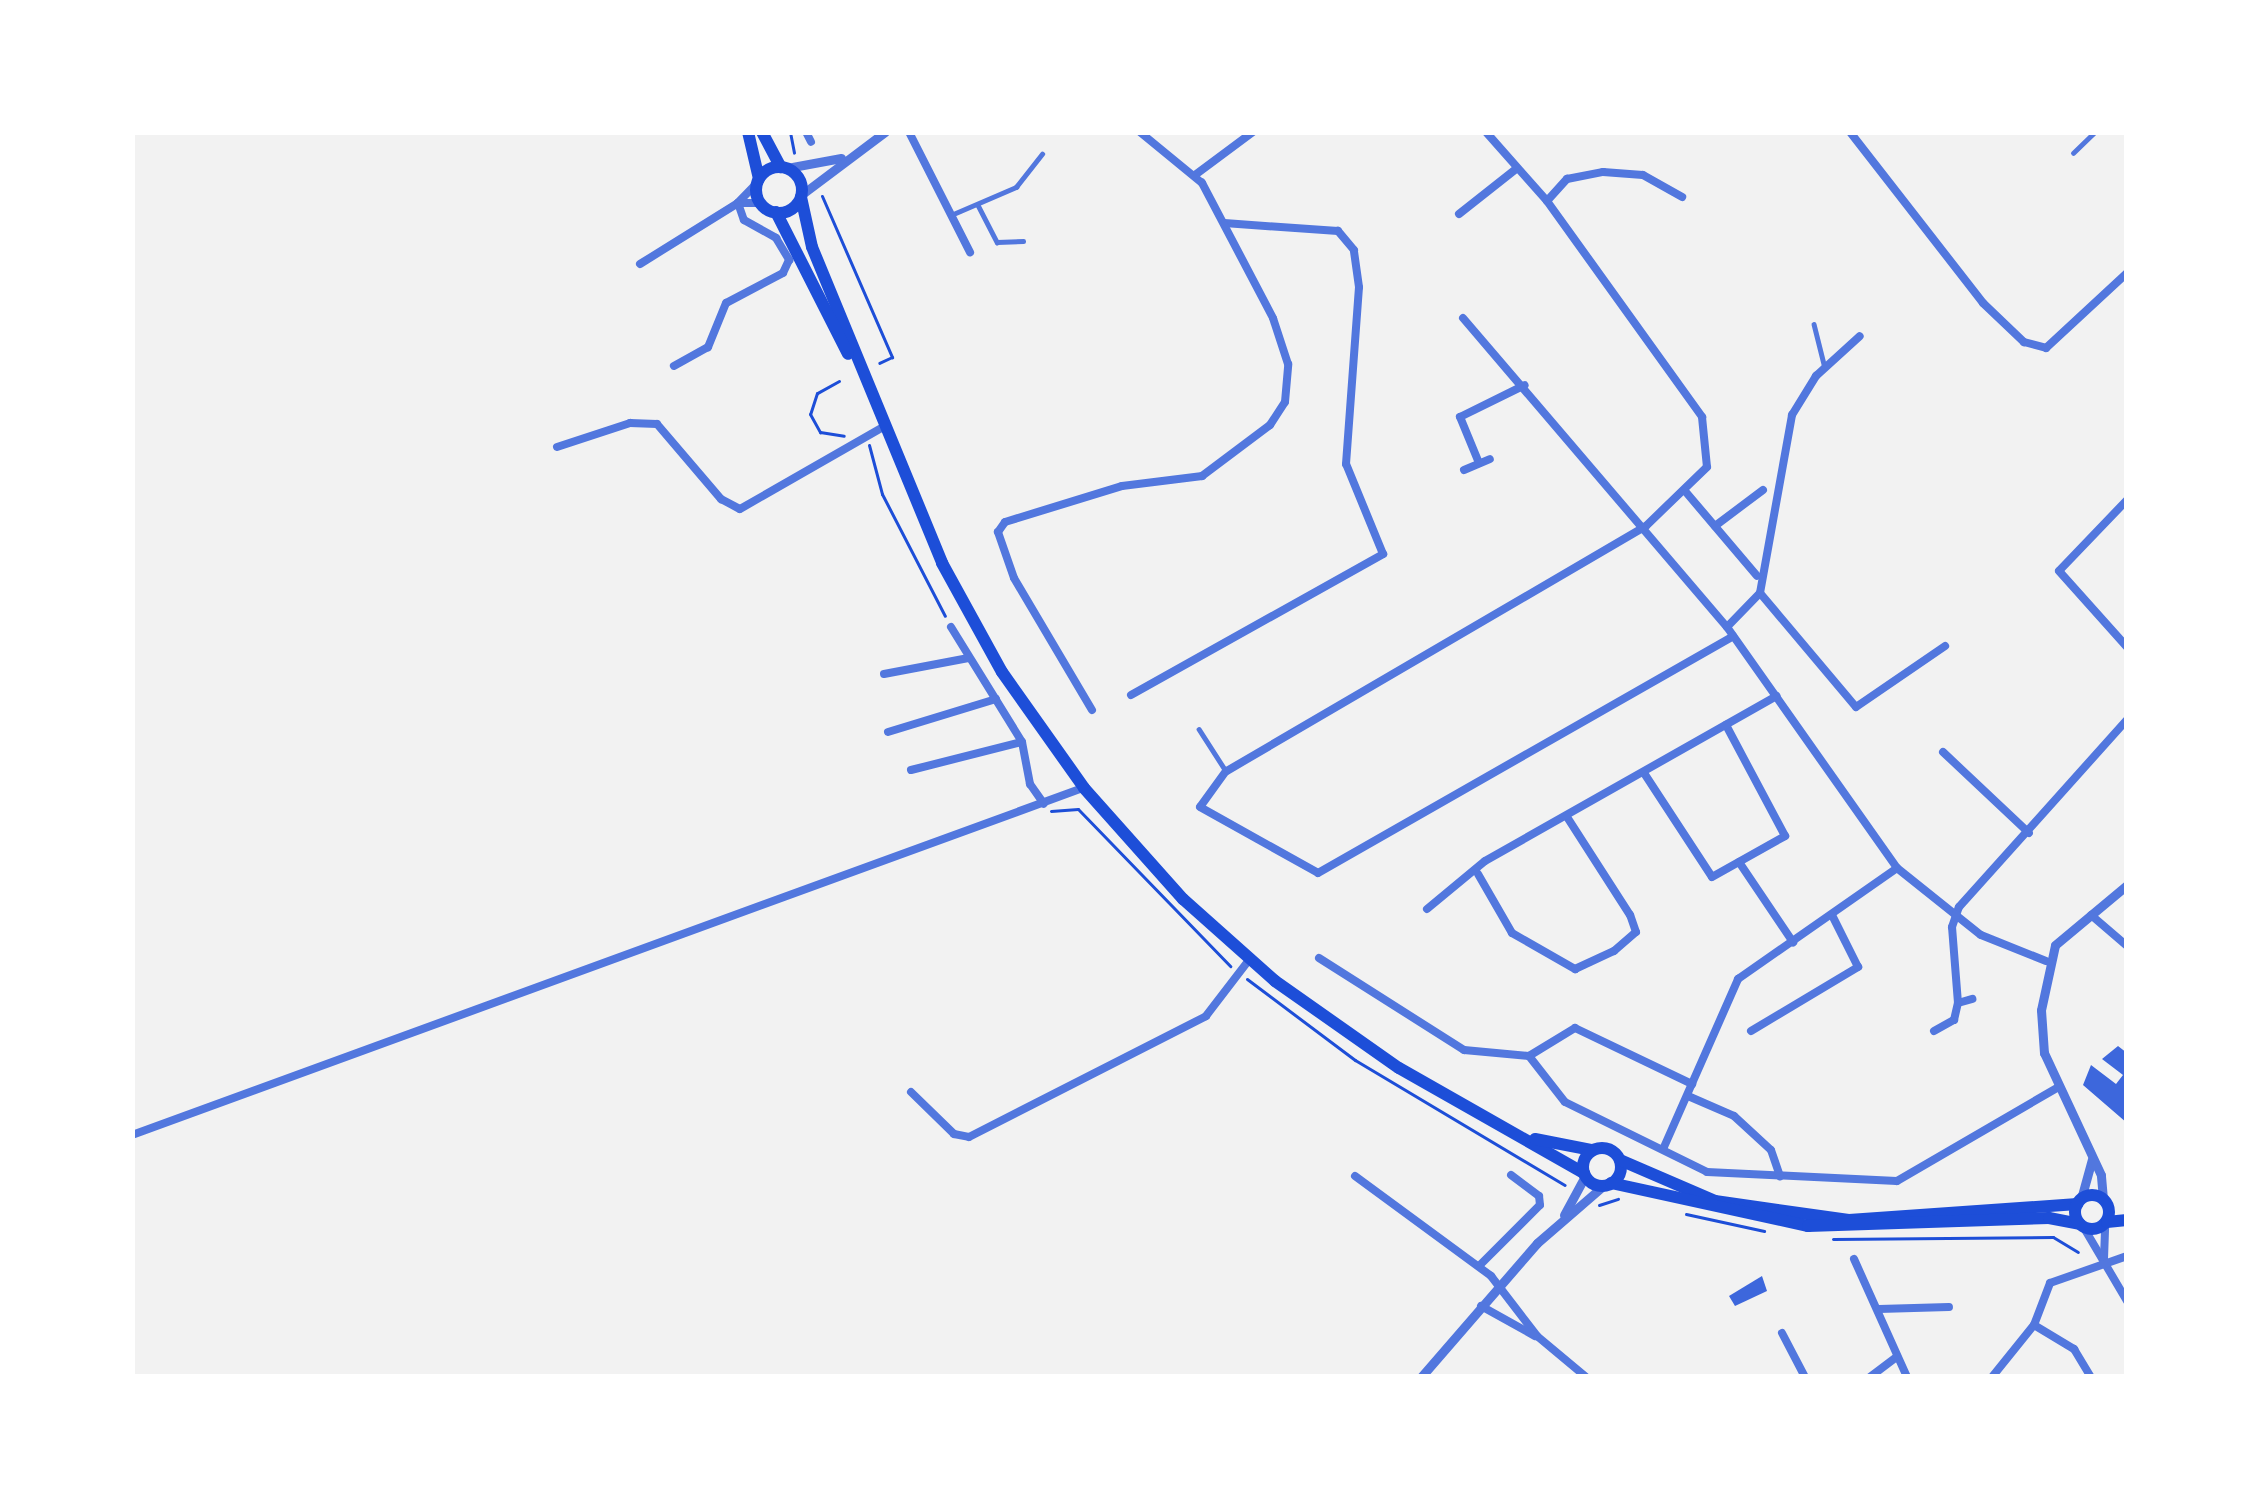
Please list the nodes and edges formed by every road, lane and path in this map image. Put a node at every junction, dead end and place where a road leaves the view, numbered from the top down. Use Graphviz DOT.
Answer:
graph roads {
  1 [pos="748,132"];
  2 [pos="762,132"];
  3 [pos="790,132"];
  4 [pos="885,132"];
  5 [pos="909,132"];
  6 [pos="1140,132"];
  7 [pos="1230,132"];
  8 [pos="1253,132"];
  9 [pos="1850,132"];
  10 [pos="2095,132"];
  11 [pos="1488,135"];
  12 [pos="1240,141"];
  13 [pos="2073,153"];
  14 [pos="1042,154"];
  15 [pos="846,156"];
  16 [pos="788,164"];
  17 [pos="1516,169"];
  18 [pos="1196,175"];
  19 [pos="758,181"];
  20 [pos="819,188"];
  21 [pos="801,196"];
  22 [pos="1682,197"];
  23 [pos="1547,201"];
  24 [pos="760,202"];
  25 [pos="737,203"];
  26 [pos="978,205"];
  27 [pos="776,212"];
  28 [pos="1459,214"];
  29 [pos="951,215"];
  30 [pos="1224,223"];
  31 [pos="1023,241"];
  32 [pos="970,252"];
  33 [pos="640,264"];
  34 [pos="2127,273"];
  35 [pos="1463,318"];
  36 [pos="1814,324"];
  37 [pos="1860,336"];
  38 [pos="879,363"];
  39 [pos="674,366"];
  40 [pos="1825,368"];
  41 [pos="838,381"];
  42 [pos="1525,385"];
  43 [pos="880,421"];
  44 [pos="849,434"];
  45 [pos="867,436"];
  46 [pos="557,447"];
  47 [pos="1490,459"];
  48 [pos="1479,463"];
  49 [pos="1464,470"];
  50 [pos="1685,490"];
  51 [pos="1763,490"];
  52 [pos="2127,500"];
  53 [pos="1646,526"];
  54 [pos="1715,526"];
  55 [pos="1757,576"];
  56 [pos="1760,593"];
  57 [pos="951,627"];
  58 [pos="1730,632"];
  59 [pos="1945,646"];
  60 [pos="2127,647"];
  61 [pos="969,658"];
  62 [pos="884,674"];
  63 [pos="1081,692"];
  64 [pos="1131,695"];
  65 [pos="1777,696"];
  66 [pos="1070,698"];
  67 [pos="996,699"];
  68 [pos="1093,710"];
  69 [pos="2127,720"];
  70 [pos="1726,724"];
  71 [pos="1199,729"];
  72 [pos="888,732"];
  73 [pos="1022,742"];
  74 [pos="1942,752"];
  75 [pos="911,770"];
  76 [pos="1226,771"];
  77 [pos="1644,773"];
  78 [pos="1084,788"];
  79 [pos="1044,804"];
  80 [pos="1567,817"];
  81 [pos="2029,833"];
  82 [pos="1739,862"];
  83 [pos="1897,868"];
  84 [pos="1478,874"];
  85 [pos="2127,885"];
  86 [pos="1427,909"];
  87 [pos="2091,915"];
  88 [pos="1832,916"];
  89 [pos="1958,917"];
  90 [pos="1792,942"];
  91 [pos="2127,946"];
  92 [pos="1318,958"];
  93 [pos="1249,960"];
  94 [pos="2046,961"];
  95 [pos="1972,999"];
  96 [pos="1958,1003"];
  97 [pos="1751,1031"];
  98 [pos="1934,1031"];
  99 [pos="1528,1056"];
  100 [pos="1692,1084"];
  101 [pos="2057,1088"];
  102 [pos="911,1092"];
  103 [pos="1688,1096"];
  104 [pos="132,1135"];
  105 [pos="1524,1136"];
  106 [pos="1664,1147"];
  107 [pos="1592,1150"];
  108 [pos="2092,1159"];
  109 [pos="1620,1160"];
  110 [pos="1511,1175"];
  111 [pos="1585,1175"];
  112 [pos="1355,1176"];
  113 [pos="1780,1176"];
  114 [pos="1607,1184"];
  115 [pos="2105,1201"];
  116 [pos="2079,1202"];
  117 [pos="2127,1207"];
  118 [pos="1561,1220"];
  119 [pos="2127,1220"];
  120 [pos="2106,1222"];
  121 [pos="2082,1226"];
  122 [pos="2127,1256"];
  123 [pos="1854,1259"];
  124 [pos="2104,1260"];
  125 [pos="1479,1266"];
  126 [pos="1500,1284"];
  127 [pos="2127,1301"];
  128 [pos="1481,1306"];
  129 [pos="1949,1307"];
  130 [pos="1879,1310"];
  131 [pos="2034,1325"];
  132 [pos="1781,1333"];
  133 [pos="1537,1336"];
  134 [pos="1897,1357"];
  135 [pos="1421,1377"];
  136 [pos="1586,1377"];
  137 [pos="1805,1377"];
  138 [pos="1870,1377"];
  139 [pos="1907,1377"];
  140 [pos="1993,1377"];
  141 [pos="2091,1377"];
  1 -- 19 [label="main road"];
  2 -- 16 [label="main road"];
  3 -- 16 [label="path"];
  4 -- 15 [label="street"];
  5 -- 29 [label="street"];
  6 -- 18 [label="street"];
  7 -- 12 [label="street"];
  8 -- 12 [label="street"];
  9 -- 34 [label="street"];
  10 -- 13 [label="lane"];
  11 -- 17 [label="street"];
  12 -- 18 [label="street"];
  14 -- 26 [label="lane"];
  15 -- 16 [label="street"];
  15 -- 21 [label="street"];
  16 -- 19 [label="main road"];
  16 -- 21 [label="main road"];
  17 -- 23 [label="street"];
  17 -- 28 [label="street"];
  18 -- 30 [label="street"];
  19 -- 24 [label="main road"];
  19 -- 25 [label="street"];
  20 -- 38 [label="path"];
  21 -- 27 [label="main road"];
  21 -- 43 [label="main road"];
  22 -- 23 [label="street"];
  23 -- 50 [label="street"];
  24 -- 25 [label="street"];
  24 -- 27 [label="main road"];
  25 -- 33 [label="street"];
  25 -- 39 [label="street"];
  26 -- 29 [label="lane"];
  26 -- 31 [label="lane"];
  27 -- 43 [label="main road"];
  29 -- 32 [label="street"];
  30 -- 63 [label="street"];
  30 -- 64 [label="street"];
  35 -- 42 [label="street"];
  36 -- 40 [label="lane"];
  37 -- 40 [label="street"];
  40 -- 55 [label="street"];
  41 -- 44 [label="path"];
  42 -- 48 [label="street"];
  42 -- 53 [label="street"];
  43 -- 45 [label="street"];
  43 -- 78 [label="main road"];
  45 -- 46 [label="street"];
  45 -- 57 [label="path"];
  47 -- 48 [label="street"];
  48 -- 49 [label="street"];
  50 -- 53 [label="street"];
  50 -- 54 [label="street"];
  51 -- 54 [label="street"];
  52 -- 60 [label="street"];
  53 -- 58 [label="street"];
  53 -- 76 [label="street"];
  54 -- 55 [label="street"];
  55 -- 56 [label="street"];
  56 -- 58 [label="street"];
  56 -- 59 [label="street"];
  57 -- 61 [label="street"];
  58 -- 65 [label="street"];
  58 -- 76 [label="street"];
  61 -- 62 [label="street"];
  61 -- 67 [label="street"];
  63 -- 66 [label="street"];
  63 -- 68 [label="street"];
  65 -- 70 [label="street"];
  65 -- 83 [label="street"];
  67 -- 72 [label="street"];
  67 -- 73 [label="street"];
  69 -- 81 [label="street"];
  70 -- 77 [label="street"];
  70 -- 82 [label="street"];
  71 -- 76 [label="lane"];
  73 -- 75 [label="street"];
  73 -- 79 [label="street"];
  74 -- 81 [label="street"];
  77 -- 80 [label="street"];
  77 -- 82 [label="street"];
  78 -- 79 [label="street"];
  78 -- 93 [label="main road"];
  79 -- 104 [label="street"];
  80 -- 84 [label="street"];
  80 -- 84 [label="street"];
  81 -- 89 [label="street"];
  82 -- 90 [label="street"];
  83 -- 88 [label="street"];
  83 -- 89 [label="street"];
  84 -- 86 [label="street"];
  85 -- 87 [label="street"];
  87 -- 91 [label="street"];
  87 -- 94 [label="street"];
  88 -- 90 [label="street"];
  88 -- 97 [label="street"];
  89 -- 94 [label="street"];
  89 -- 96 [label="street"];
  90 -- 100 [label="street"];
  92 -- 99 [label="street"];
  93 -- 102 [label="street"];
  93 -- 105 [label="main road"];
  94 -- 101 [label="street"];
  95 -- 96 [label="street"];
  96 -- 98 [label="street"];
  99 -- 100 [label="street"];
  99 -- 106 [label="street"];
  100 -- 103 [label="street"];
  101 -- 108 [label="street"];
  101 -- 113 [label="street"];
  103 -- 106 [label="street"];
  103 -- 113 [label="street"];
  105 -- 107 [label="main road"];
  105 -- 111 [label="main road"];
  106 -- 113 [label="street"];
  107 -- 109 [label="main road"];
  107 -- 111 [label="main road"];
  108 -- 115 [label="street"];
  108 -- 116 [label="street"];
  109 -- 114 [label="main road"];
  109 -- 116 [label="main road"];
  110 -- 125 [label="street"];
  111 -- 114 [label="main road"];
  111 -- 118 [label="street"];
  112 -- 125 [label="street"];
  114 -- 118 [label="street"];
  114 -- 121 [label="main road"];
  115 -- 116 [label="main road"];
  115 -- 117 [label="main road"];
  115 -- 120 [label="main road"];
  116 -- 121 [label="main road"];
  118 -- 126 [label="street"];
  119 -- 120 [label="main road"];
  120 -- 121 [label="main road"];
  120 -- 124 [label="street"];
  121 -- 124 [label="street"];
  122 -- 124 [label="street"];
  123 -- 130 [label="street"];
  124 -- 127 [label="street"];
  124 -- 131 [label="street"];
  125 -- 126 [label="street"];
  126 -- 128 [label="street"];
  126 -- 133 [label="street"];
  128 -- 133 [label="street"];
  128 -- 135 [label="street"];
  129 -- 130 [label="street"];
  130 -- 134 [label="street"];
  131 -- 140 [label="street"];
  131 -- 141 [label="street"];
  132 -- 137 [label="street"];
  133 -- 136 [label="street"];
  134 -- 138 [label="street"];
  134 -- 139 [label="street"];
}
